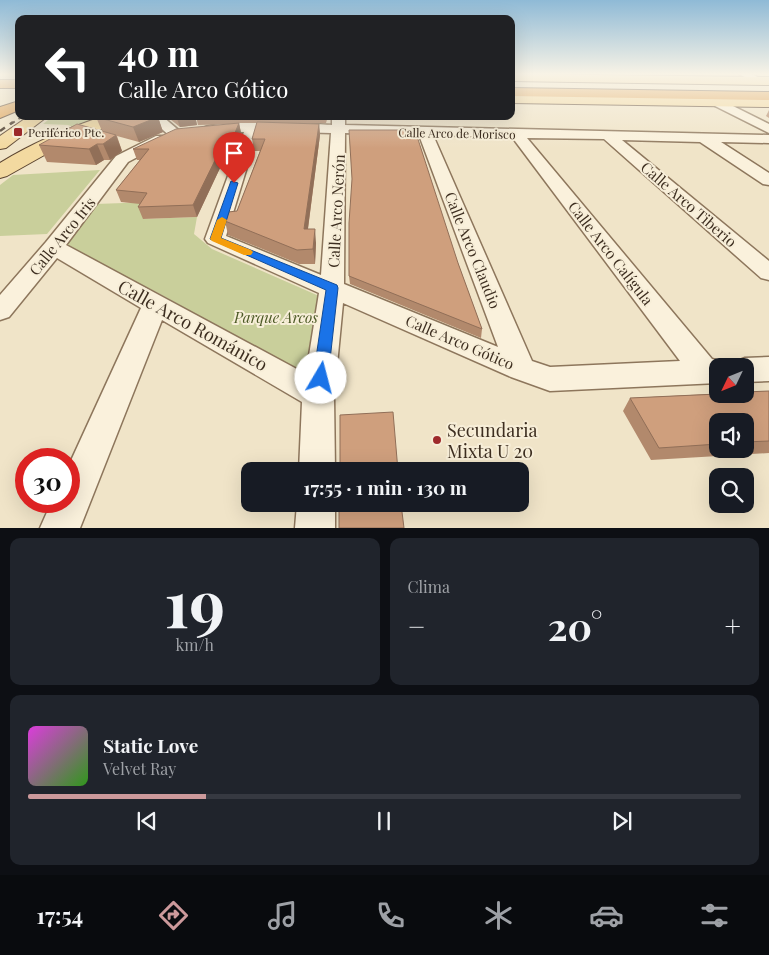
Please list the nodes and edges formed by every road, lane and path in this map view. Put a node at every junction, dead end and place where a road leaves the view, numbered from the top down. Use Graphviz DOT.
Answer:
graph roads {
  1 [pos="592,99"];
  2 [pos="717,102"];
  3 [pos="769,103"];
  4 [pos="15,106"];
  5 [pos="0,115"];
  6 [pos="34,120"];
  7 [pos="109,120"];
  8 [pos="164,120"];
  9 [pos="282,122"];
  10 [pos="339,123"];
  11 [pos="243,124"];
  12 [pos="769,129"];
  13 [pos="192,130"];
  14 [pos="425,132"];
  15 [pos="86,134"];
  16 [pos="517,134"];
  17 [pos="609,136"];
  18 [pos="60,138"];
  19 [pos="704,138"];
  20 [pos="104,139"];
  21 [pos="769,139"];
  22 [pos="0,144"];
  23 [pos="128,151"];
  24 [pos="0,163"];
  25 [pos="0,172"];
  26 [pos="769,180"];
  27 [pos="54,247"];
  28 [pos="769,273"];
  29 [pos="332,288"];
  30 [pos="156,303"];
  31 [pos="0,311"];
  32 [pos="521,369"];
  33 [pos="709,369"];
  34 [pos="754,370"];
  35 [pos="769,370"];
  36 [pos="709,371"];
  37 [pos="318,396"];
  38 [pos="317,462"];
  39 [pos="316,512"];
  40 [pos="60,528"];
  41 [pos="315,528"];
  1 -- 2 [label="main road"];
  2 -- 3 [label="main road"];
  2 -- 12 [label="street"];
  4 -- 5 [label="main road"];
  6 -- 22 [label="main road"];
  7 -- 18 [label="main road"];
  8 -- 13 [label="street"];
  9 -- 10 [label="street, Calle Arco de Morisco"];
  9 -- 11 [label="street, Calle Arco de Morisco"];
  10 -- 14 [label="street, Calle Arco de Morisco"];
  10 -- 29 [label="street, Calle Arco Nerón"];
  11 -- 13 [label="street, Calle Arco de Morisco"];
  11 -- 29 [label="street, Calle Arco Gótico"];
  13 -- 23 [label="street, Calle Arco de Morisco"];
  14 -- 16 [label="street, Calle Arco de Morisco"];
  14 -- 32 [label="street, Calle Arco Claudio"];
  15 -- 20 [label="street"];
  16 -- 17 [label="street, Calle Arco de Morisco"];
  16 -- 33 [label="street, Calle Arco Calígula"];
  17 -- 19 [label="street, Calle Arco de Morisco"];
  17 -- 28 [label="street, Calle Arco Tiberio"];
  18 -- 24 [label="main road"];
  18 -- 25 [label="main road"];
  19 -- 21 [label="street, Calle Arco de Morisco"];
  19 -- 26 [label="street"];
  23 -- 27 [label="street, Calle Arco Iris"];
  27 -- 30 [label="street, Calle Arco Románico"];
  27 -- 31 [label="street, Calle Arco Iris"];
  29 -- 32 [label="street, Calle Arco Gótico"];
  29 -- 37 [label="street, Calle Arco Nerón"];
  30 -- 37 [label="street, Calle Arco Románico"];
  30 -- 40 [label="street"];
  32 -- 36 [label="street, Calle Arco Gótico"];
  34 -- 35 [label="street"];
  37 -- 38 [label="street"];
  39 -- 41 [label="street"];
}
